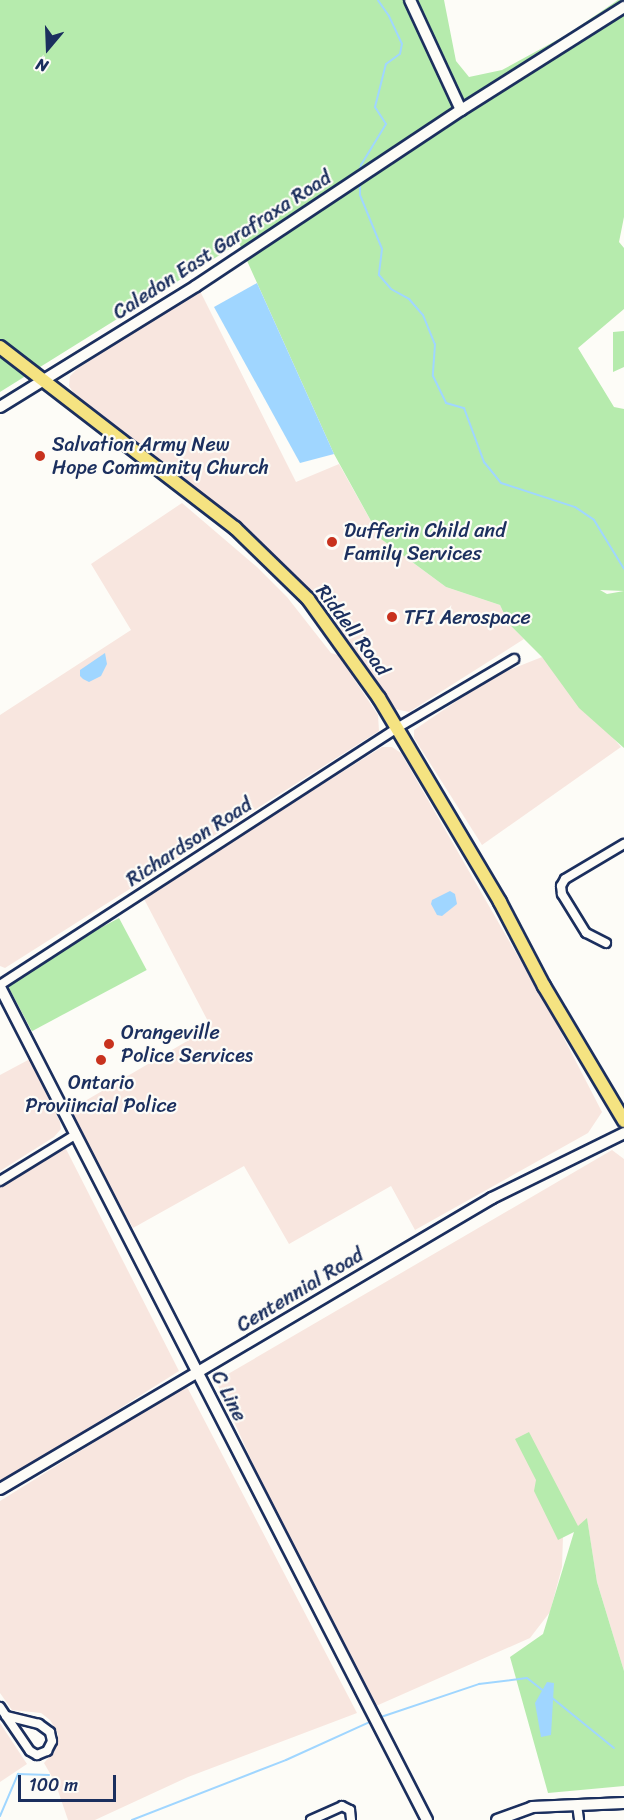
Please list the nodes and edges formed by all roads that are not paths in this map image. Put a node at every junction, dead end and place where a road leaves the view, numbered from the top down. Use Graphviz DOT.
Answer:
graph roads {
  1 [pos="410,0"];
  2 [pos="624,7"];
  3 [pos="461,110"];
  4 [pos="0,347"];
  5 [pos="44,381"];
  6 [pos="0,407"];
  7 [pos="514,659"];
  8 [pos="397,728"];
  9 [pos="624,844"];
  10 [pos="606,943"];
  11 [pos="542,979"];
  12 [pos="0,986"];
  13 [pos="624,1106"];
  14 [pos="624,1121"];
  15 [pos="624,1133"];
  16 [pos="75,1135"];
  17 [pos="0,1180"];
  18 [pos="197,1373"];
  19 [pos="0,1489"];
  20 [pos="0,1707"];
  21 [pos="6,1716"];
  22 [pos="624,1803"];
  23 [pos="577,1805"];
  24 [pos="311,1820"];
  25 [pos="351,1820"];
  26 [pos="427,1820"];
  27 [pos="497,1820"];
  28 [pos="579,1820"];
  1 -- 3 [label="street"];
  2 -- 3 [label="street, Caledon East Garafraxa Road"];
  3 -- 5 [label="street, Caledon East Garafraxa Road"];
  4 -- 5 [label="main road, Riddell Road"];
  5 -- 6 [label="street, Caledon East Garafraxa Road"];
  5 -- 8 [label="main road, Riddell Road"];
  7 -- 8 [label="street, Richardson Road"];
  8 -- 11 [label="main road, Riddell Road"];
  8 -- 12 [label="street, Richardson Road"];
  9 -- 10 [label="street"];
  11 -- 13 [label="main road, Riddell Road"];
  11 -- 14 [label="main road, Riddell Road"];
  12 -- 16 [label="street, C Line"];
  15 -- 18 [label="street, Centennial Road"];
  16 -- 17 [label="street"];
  16 -- 18 [label="street, C Line"];
  18 -- 19 [label="street, Centennial Road"];
  18 -- 26 [label="street, C Line"];
  20 -- 21 [label="street"];
  21 -- 21 [label="street"];
  22 -- 23 [label="street"];
  23 -- 27 [label="street"];
  23 -- 28 [label="street"];
  24 -- 25 [label="street"];
}
